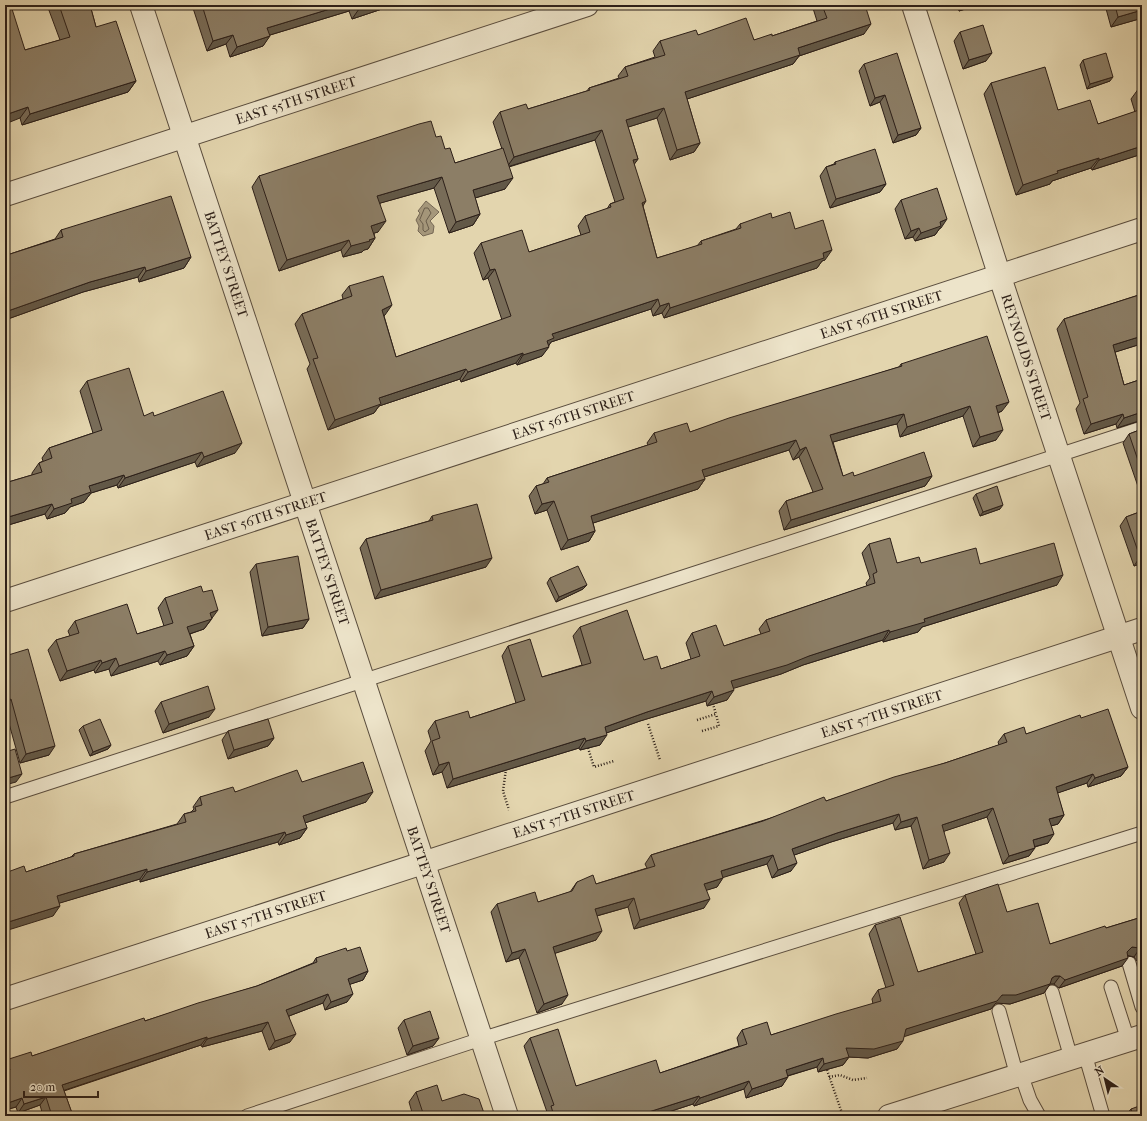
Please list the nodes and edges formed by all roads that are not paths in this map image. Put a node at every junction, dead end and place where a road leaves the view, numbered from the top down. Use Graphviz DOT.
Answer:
graph roads {
  1 [pos="141,5"];
  2 [pos="587,5"];
  3 [pos="913,5"];
  4 [pos="185,137"];
  5 [pos="5,195"];
  6 [pos="1142,228"];
  7 [pos="999,274"];
  8 [pos="1142,428"];
  9 [pos="1058,454"];
  10 [pos="305,503"];
  11 [pos="5,600"];
  12 [pos="1142,629"];
  13 [pos="1119,637"];
  14 [pos="363,680"];
  15 [pos="1142,708"];
  16 [pos="5,797"];
  17 [pos="1142,833"];
  18 [pos="424,864"];
  19 [pos="1129,963"];
  20 [pos="1111,986"];
  21 [pos="1052,992"];
  22 [pos="5,998"];
  23 [pos="1142,1007"];
  24 [pos="1000,1010"];
  25 [pos="481,1039"];
  26 [pos="1138,1041"];
  27 [pos="1078,1056"];
  28 [pos="1019,1075"];
  29 [pos="912,1113"];
  30 [pos="247,1116"];
  31 [pos="507,1116"];
  32 [pos="888,1116"];
  33 [pos="1039,1116"];
  34 [pos="1103,1116"];
  1 -- 4 [label="street, BATTEY STREET"];
  2 -- 4 [label="street, EAST 55TH STREET"];
  3 -- 7 [label="street, REYNOLDS STREET"];
  4 -- 5 [label="street, EAST 55TH STREET"];
  4 -- 10 [label="street, BATTEY STREET"];
  6 -- 7 [label="street, EAST 56TH STREET"];
  7 -- 9 [label="street, REYNOLDS STREET"];
  7 -- 10 [label="street, EAST 56TH STREET"];
  8 -- 9 [label="lane"];
  9 -- 13 [label="street, REYNOLDS STREET"];
  9 -- 14 [label="lane"];
  10 -- 11 [label="street, EAST 56TH STREET"];
  10 -- 14 [label="street, BATTEY STREET"];
  12 -- 13 [label="street, EAST 57TH STREET"];
  13 -- 15 [label="street, REYNOLDS STREET"];
  13 -- 18 [label="street, EAST 57TH STREET"];
  14 -- 16 [label="lane"];
  14 -- 18 [label="street, BATTEY STREET"];
  17 -- 25 [label="lane"];
  18 -- 22 [label="street, EAST 57TH STREET"];
  18 -- 25 [label="street, BATTEY STREET"];
  19 -- 23 [label="lane"];
  20 -- 26 [label="lane"];
  21 -- 27 [label="lane"];
  24 -- 28 [label="lane"];
  25 -- 30 [label="lane"];
  25 -- 31 [label="street, BATTEY STREET"];
  26 -- 27 [label="street"];
  27 -- 28 [label="street"];
  27 -- 34 [label="lane"];
  28 -- 29 [label="street"];
  28 -- 33 [label="lane"];
  29 -- 32 [label="street"];
}
